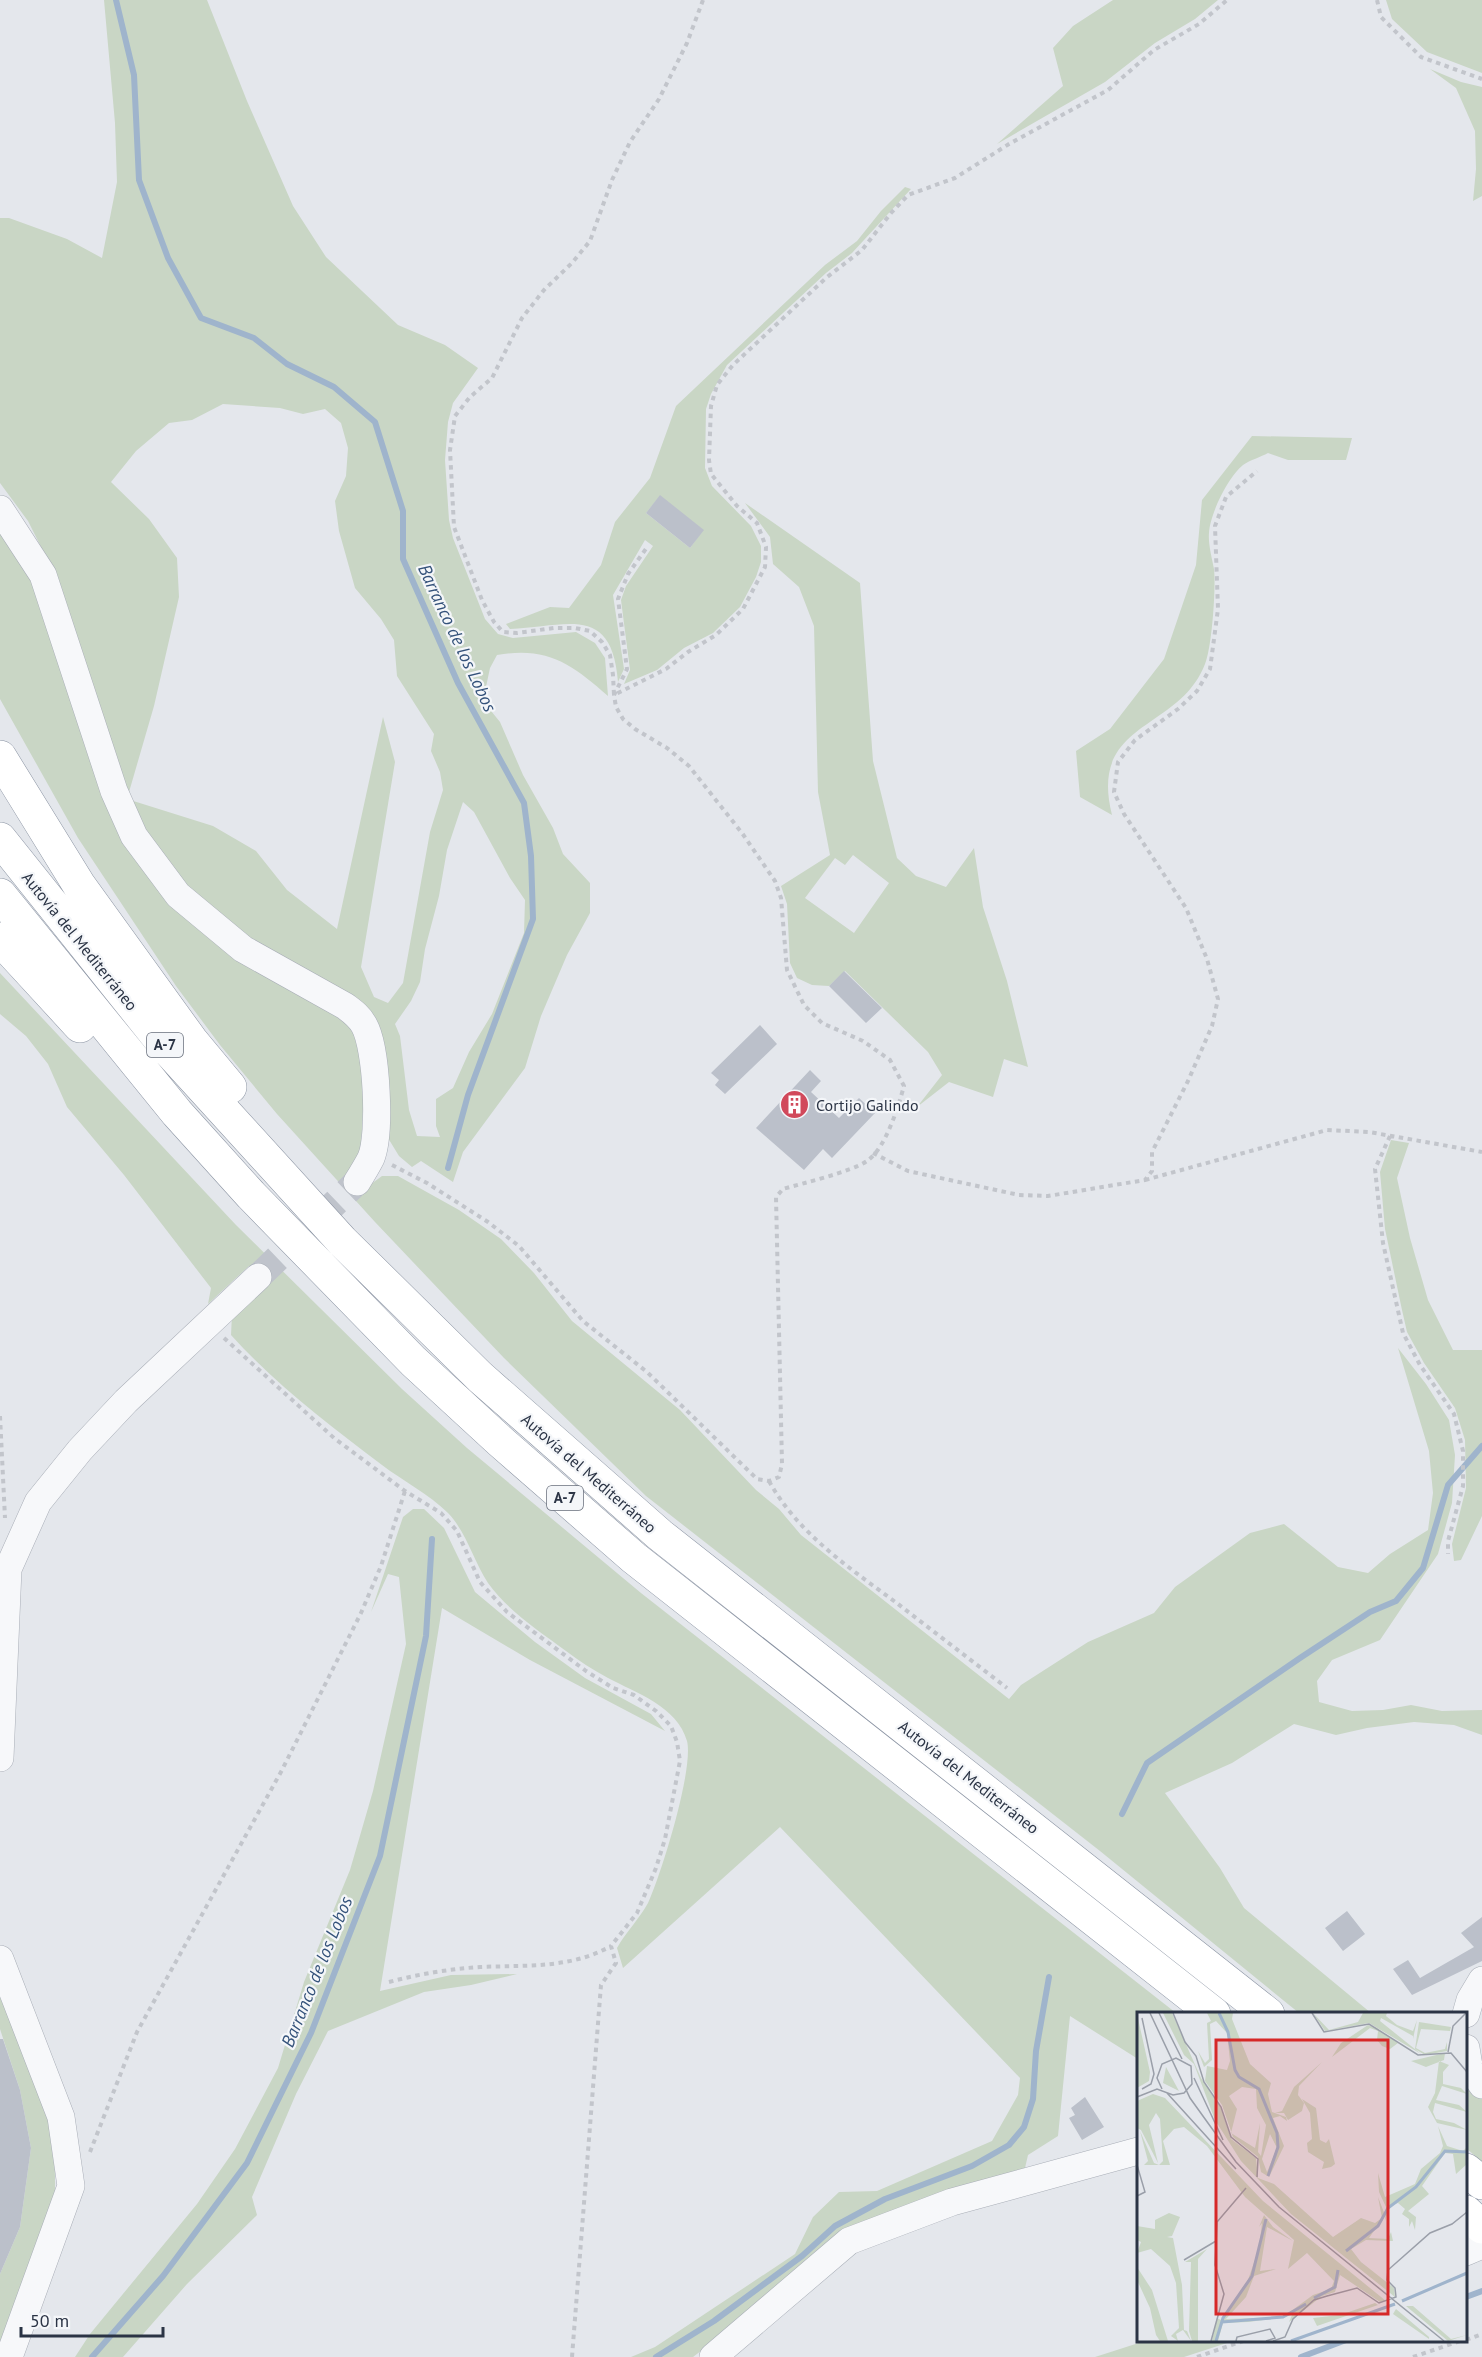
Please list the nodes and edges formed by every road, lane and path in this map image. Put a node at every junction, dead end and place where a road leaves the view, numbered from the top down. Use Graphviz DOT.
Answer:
graph roads {
  1 [pos="703,0"];
  2 [pos="1227,0"];
  3 [pos="1377,0"];
  4 [pos="1482,79"];
  5 [pos="1257,471"];
  6 [pos="0,509"];
  7 [pos="648,546"];
  8 [pos="614,695"];
  9 [pos="0,756"];
  10 [pos="0,839"];
  11 [pos="0,895"];
  12 [pos="0,939"];
  13 [pos="177,1113"];
  14 [pos="1390,1136"];
  15 [pos="1482,1152"];
  16 [pos="873,1153"];
  17 [pos="372,1156"];
  18 [pos="1145,1180"];
  19 [pos="357,1182"];
  20 [pos="342,1241"];
  21 [pos="258,1277"];
  22 [pos="208,1323"];
  23 [pos="0,1416"];
  24 [pos="769,1481"];
  25 [pos="405,1491"];
  26 [pos="5,1527"];
  27 [pos="1448,1554"];
  28 [pos="1007,1688"];
  29 [pos="1,1727"];
  30 [pos="0,1758"];
  31 [pos="611,1946"];
  32 [pos="0,1959"];
  33 [pos="1482,1980"];
  34 [pos="388,1982"];
  35 [pos="1213,2012"];
  36 [pos="1267,2012"];
  37 [pos="1467,2012"];
  38 [pos="1467,2057"];
  39 [pos="1482,2085"];
  40 [pos="1137,2151"];
  41 [pos="1467,2171"];
  42 [pos="1482,2183"];
  43 [pos="71,2186"];
  44 [pos="1467,2213"];
  45 [pos="1482,2226"];
  46 [pos="1482,2245"];
  47 [pos="1467,2252"];
  48 [pos="1482,2334"];
  49 [pos="1467,2339"];
  50 [pos="1240,2342"];
  51 [pos="1458,2342"];
  52 [pos="9,2357"];
  53 [pos="573,2357"];
  54 [pos="713,2357"];
  55 [pos="1197,2357"];
  56 [pos="1413,2357"];
  1 -- 8 [label="path"];
  2 -- 8 [label="path"];
  3 -- 4 [label="path"];
  5 -- 18 [label="path"];
  6 -- 17 [label="street"];
  7 -- 8 [label="path"];
  8 -- 16 [label="path"];
  9 -- 20 [label="highway"];
  10 -- 20 [label="highway, Autovía del Mediterráneo / A-7"];
  11 -- 13 [label="highway, Autovía del Mediterráneo / A-7"];
  12 -- 13 [label="highway"];
  13 -- 35 [label="highway, Autovía del Mediterráneo / A-7"];
  14 -- 15 [label="path"];
  14 -- 18 [label="path"];
  14 -- 27 [label="path"];
  16 -- 18 [label="path"];
  16 -- 24 [label="path"];
  17 -- 19 [label="street"];
  17 -- 24 [label="path"];
  20 -- 36 [label="highway, Autovía del Mediterráneo / A-7"];
  21 -- 22 [label="street"];
  22 -- 25 [label="path"];
  22 -- 29 [label="street"];
  23 -- 26 [label="path"];
  24 -- 28 [label="path"];
  25 -- 31 [label="path"];
  25 -- 43 [label="path"];
  29 -- 30 [label="street"];
  31 -- 34 [label="path"];
  31 -- 53 [label="path"];
  32 -- 43 [label="street"];
  33 -- 37 [label="street"];
  38 -- 39 [label="street"];
  40 -- 54 [label="street"];
  41 -- 42 [label="highway"];
  43 -- 52 [label="street"];
  44 -- 45 [label="highway"];
  46 -- 47 [label="street"];
  48 -- 49 [label="path"];
  50 -- 55 [label="path"];
  51 -- 56 [label="path"];
}
